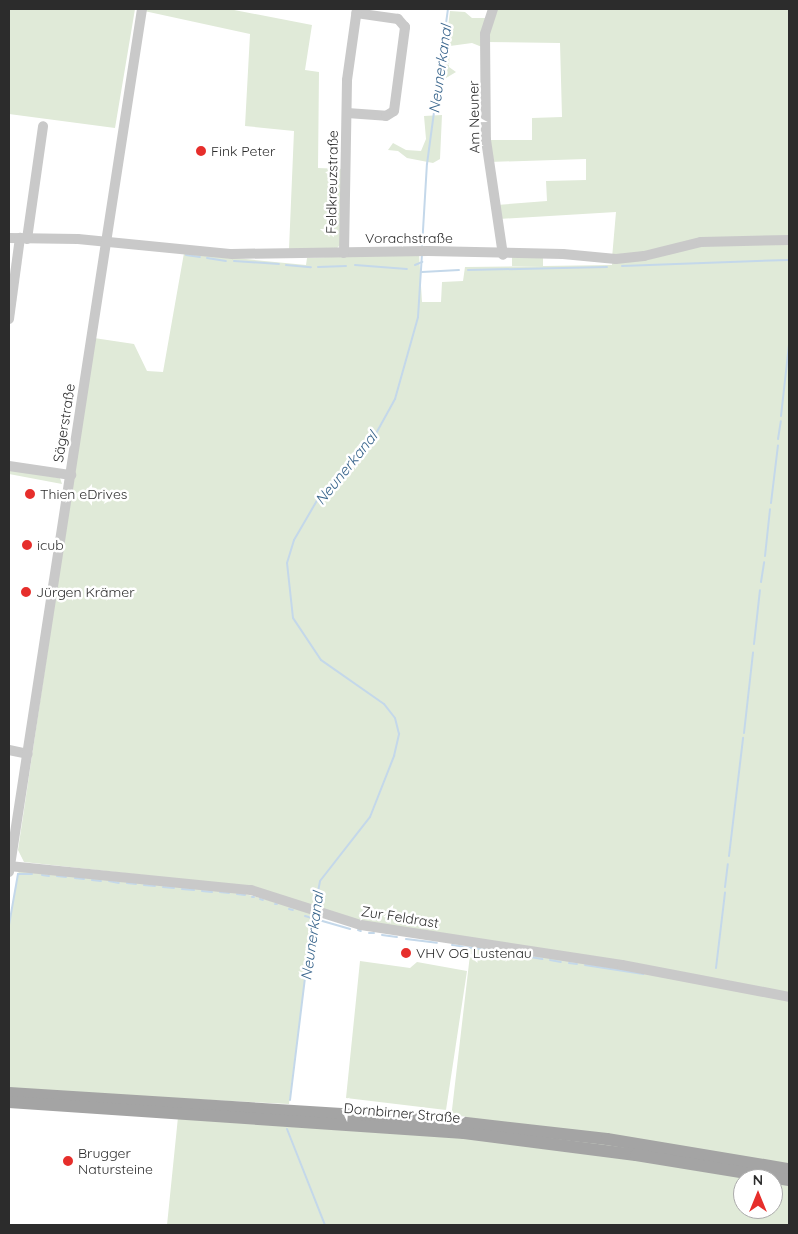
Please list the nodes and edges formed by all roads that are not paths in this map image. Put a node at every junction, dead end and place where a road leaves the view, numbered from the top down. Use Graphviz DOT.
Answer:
graph roads {
  1 [pos="142,9"];
  2 [pos="493,9"];
  3 [pos="357,11"];
  4 [pos="347,113"];
  5 [pos="43,126"];
  6 [pos="9,238"];
  7 [pos="24,238"];
  8 [pos="789,240"];
  9 [pos="105,242"];
  10 [pos="344,253"];
  11 [pos="503,255"];
  12 [pos="9,319"];
  13 [pos="9,466"];
  14 [pos="71,475"];
  15 [pos="9,750"];
  16 [pos="28,754"];
  17 [pos="9,868"];
  18 [pos="789,997"];
  19 [pos="9,1093"];
  20 [pos="9,1102"];
  21 [pos="789,1169"];
  22 [pos="789,1180"];
  1 -- 9 [label="street, Sägerstraße"];
  2 -- 11 [label="street, Am Neuner"];
  3 -- 4 [label="street, Feldkreuzstraße"];
  3 -- 4 [label="street, Feldkreuzstraße"];
  4 -- 10 [label="street, Feldkreuzstraße"];
  5 -- 7 [label="street"];
  6 -- 7 [label="street, Vorachstraße"];
  7 -- 9 [label="street, Vorachstraße"];
  7 -- 12 [label="street"];
  8 -- 11 [label="street, Vorachstraße"];
  9 -- 10 [label="street, Vorachstraße"];
  9 -- 14 [label="street, Sägerstraße"];
  10 -- 11 [label="street, Vorachstraße"];
  13 -- 14 [label="street"];
  14 -- 16 [label="street, Sägerstraße"];
  15 -- 16 [label="street"];
  16 -- 17 [label="street, Sägerstraße"];
  17 -- 18 [label="street, Zur Feldrast"];
  19 -- 21 [label="main road, Dornbirner Straße"];
  20 -- 22 [label="main road, Dornbirner Straße"];
}
